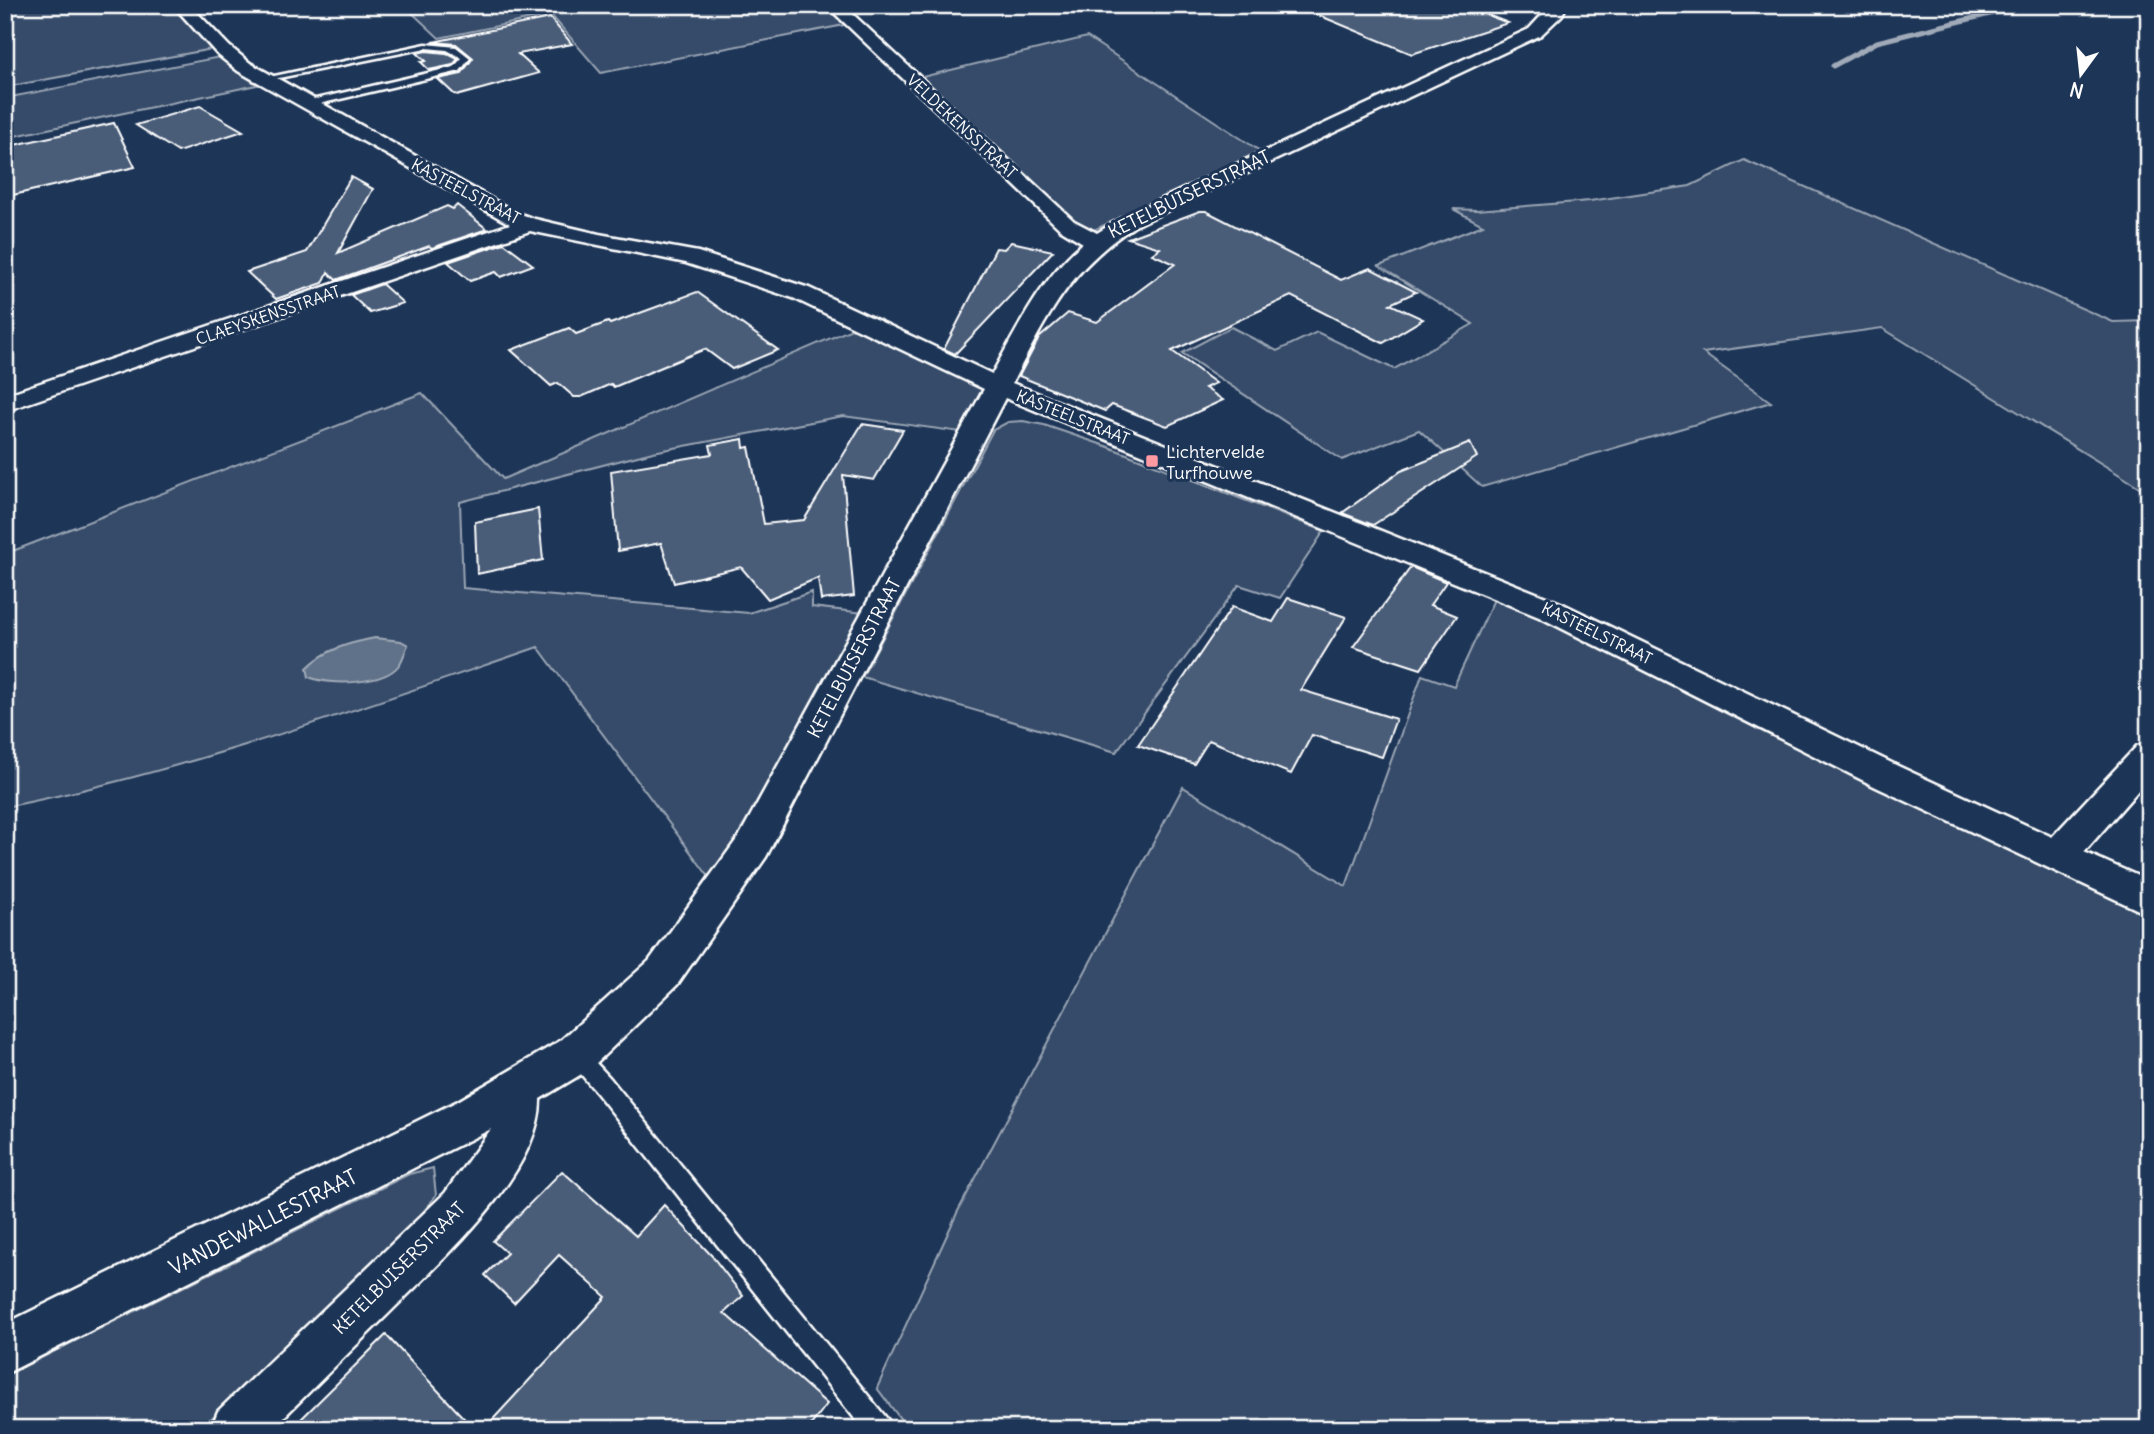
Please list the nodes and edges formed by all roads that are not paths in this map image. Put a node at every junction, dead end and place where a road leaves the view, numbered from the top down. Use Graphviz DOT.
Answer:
graph roads {
  1 [pos="181,5"];
  2 [pos="834,5"];
  3 [pos="1559,5"];
  4 [pos="264,79"];
  5 [pos="306,104"];
  6 [pos="529,224"];
  7 [pos="1095,241"];
  8 [pos="999,387"];
  9 [pos="5,403"];
  10 [pos="2149,755"];
  11 [pos="2057,857"];
  12 [pos="2149,899"];
  13 [pos="575,1055"];
  14 [pos="519,1090"];
  15 [pos="5,1350"];
  16 [pos="236,1429"];
  17 [pos="879,1429"];
  1 -- 4 [label="street, KASTEELSTRAAT"];
  2 -- 7 [label="street, VELDEKENSSTRAAT"];
  3 -- 7 [label="street, KETELBUISERSTRAAT"];
  4 -- 5 [label="street, KASTEELSTRAAT"];
  4 -- 5 [label="lane"];
  5 -- 6 [label="street, KASTEELSTRAAT"];
  6 -- 8 [label="street, KASTEELSTRAAT"];
  6 -- 9 [label="street, CLAEYSKENSSTRAAT"];
  7 -- 8 [label="street, KETELBUISERSTRAAT"];
  8 -- 11 [label="street, KASTEELSTRAAT"];
  8 -- 13 [label="street, KETELBUISERSTRAAT"];
  10 -- 11 [label="street"];
  11 -- 12 [label="street, KASTEELSTRAAT"];
  13 -- 14 [label="street, KETELBUISERSTRAAT"];
  13 -- 17 [label="lane"];
  14 -- 15 [label="street, VANDEWALLESTRAAT"];
  14 -- 16 [label="street, KETELBUISERSTRAAT"];
}
